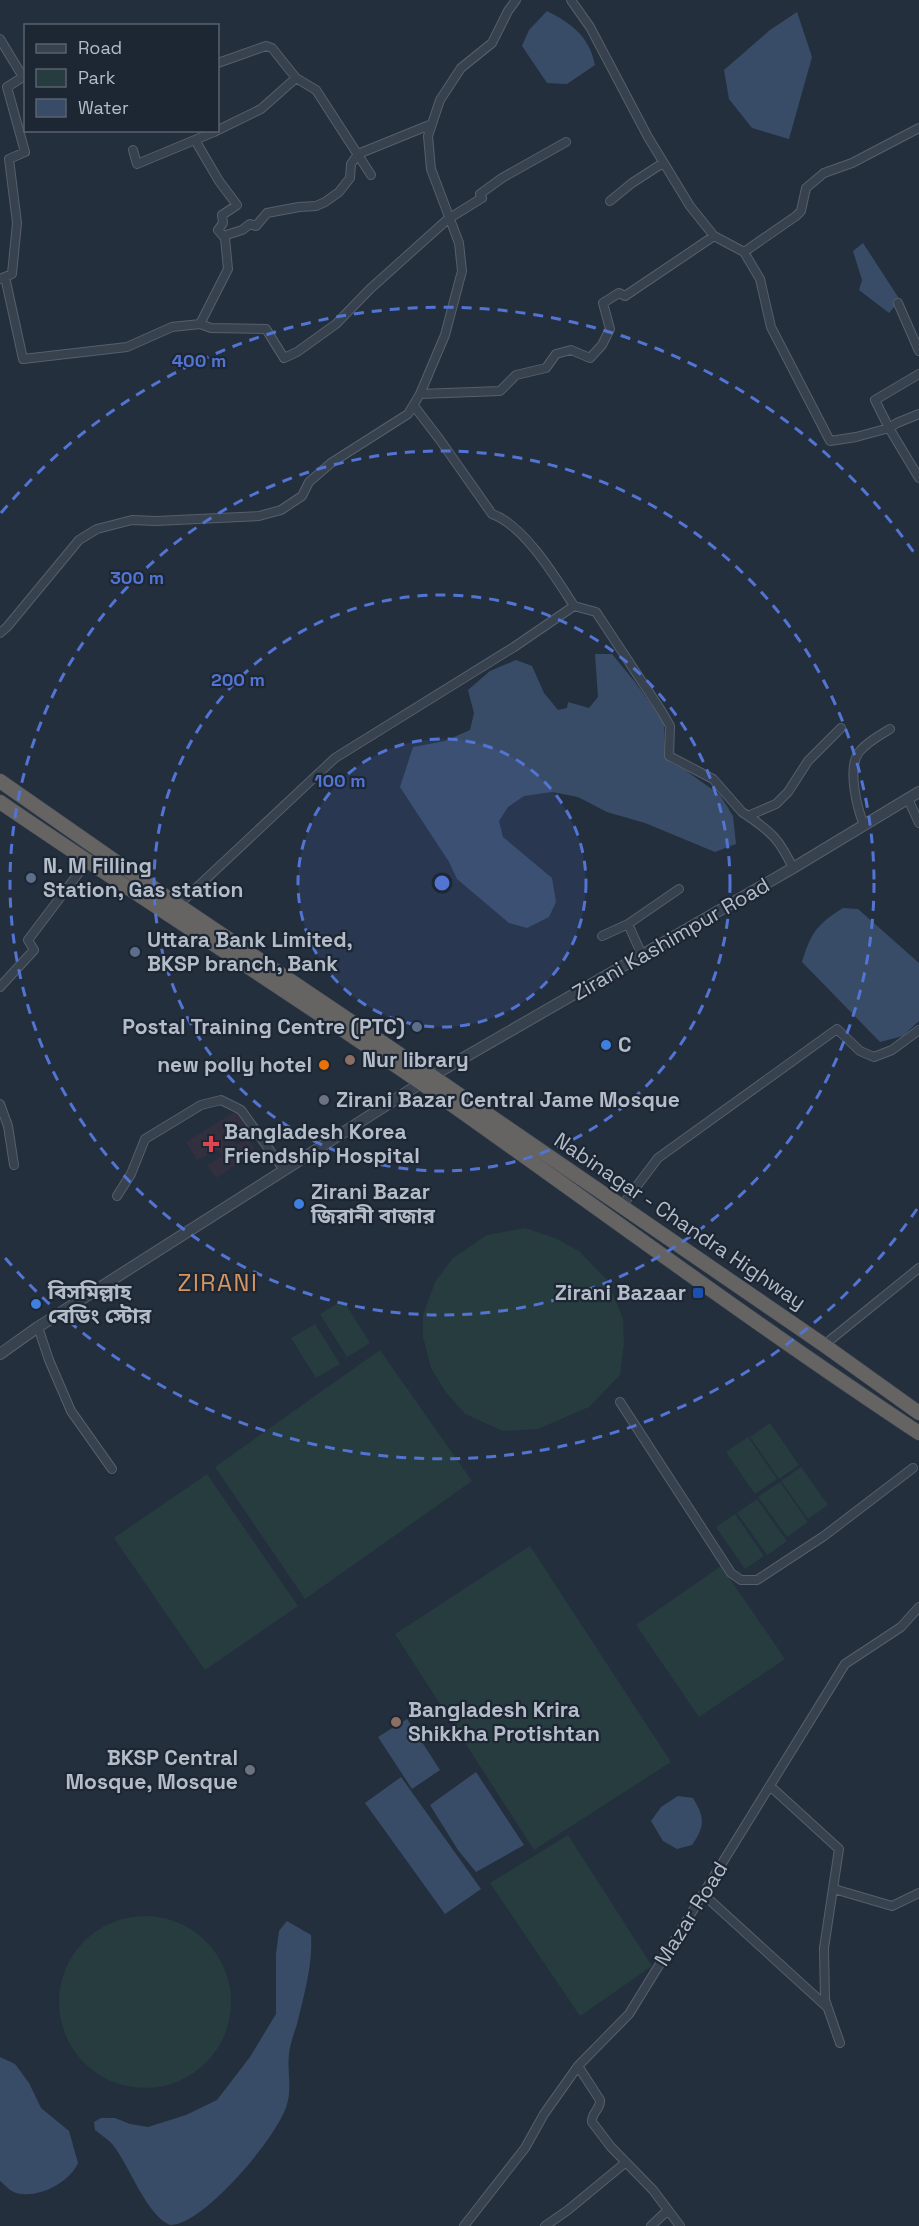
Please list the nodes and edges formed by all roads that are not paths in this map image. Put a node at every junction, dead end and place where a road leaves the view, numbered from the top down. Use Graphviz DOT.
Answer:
graph roads {
  1 [pos="516,0"];
  2 [pos="572,0"];
  3 [pos="0,39"];
  4 [pos="219,63"];
  5 [pos="24,76"];
  6 [pos="296,78"];
  7 [pos="432,124"];
  8 [pos="919,128"];
  9 [pos="219,129"];
  10 [pos="212,132"];
  11 [pos="195,140"];
  12 [pos="566,142"];
  13 [pos="133,150"];
  14 [pos="358,154"];
  15 [pos="663,163"];
  16 [pos="371,174"];
  17 [pos="610,201"];
  18 [pos="448,219"];
  19 [pos="223,236"];
  20 [pos="714,236"];
  21 [pos="744,252"];
  22 [pos="2,278"];
  23 [pos="898,303"];
  24 [pos="200,324"];
  25 [pos="919,351"];
  26 [pos="919,374"];
  27 [pos="420,394"];
  28 [pos="414,406"];
  29 [pos="919,414"];
  30 [pos="889,428"];
  31 [pos="919,478"];
  32 [pos="574,606"];
  33 [pos="0,633"];
  34 [pos="841,728"];
  35 [pos="890,729"];
  36 [pos="0,782"];
  37 [pos="919,792"];
  38 [pos="908,799"];
  39 [pos="0,802"];
  40 [pos="748,816"];
  41 [pos="919,823"];
  42 [pos="864,825"];
  43 [pos="87,862"];
  44 [pos="793,868"];
  45 [pos="679,889"];
  46 [pos="174,910"];
  47 [pos="628,924"];
  48 [pos="602,936"];
  49 [pos="642,955"];
  50 [pos="0,987"];
  51 [pos="919,1030"];
  52 [pos="427,1080"];
  53 [pos="0,1104"];
  54 [pos="14,1165"];
  55 [pos="284,1170"];
  56 [pos="117,1196"];
  57 [pos="621,1207"];
  58 [pos="919,1268"];
  59 [pos="38,1327"];
  60 [pos="824,1345"];
  61 [pos="0,1354"];
  62 [pos="620,1402"];
  63 [pos="916,1407"];
  64 [pos="919,1433"];
  65 [pos="112,1468"];
  66 [pos="913,1468"];
  67 [pos="919,1607"];
  68 [pos="770,1786"];
  69 [pos="834,1889"];
  70 [pos="919,1893"];
  71 [pos="703,1894"];
  72 [pos="828,2009"];
  73 [pos="840,2043"];
  74 [pos="578,2066"];
  75 [pos="626,2163"];
  76 [pos="668,2210"];
  77 [pos="464,2226"];
  78 [pos="545,2226"];
  79 [pos="651,2226"];
  80 [pos="680,2226"];
  1 -- 7 [label="street"];
  2 -- 15 [label="street"];
  3 -- 5 [label="street"];
  4 -- 6 [label="street"];
  5 -- 22 [label="street"];
  6 -- 9 [label="street"];
  6 -- 14 [label="street"];
  7 -- 14 [label="street"];
  7 -- 18 [label="street"];
  8 -- 21 [label="street"];
  10 -- 11 [label="street"];
  11 -- 13 [label="street"];
  11 -- 19 [label="street"];
  12 -- 18 [label="street"];
  14 -- 16 [label="street"];
  14 -- 19 [label="street"];
  15 -- 17 [label="street"];
  15 -- 20 [label="street"];
  18 -- 24 [label="street"];
  18 -- 27 [label="street"];
  19 -- 24 [label="street"];
  20 -- 21 [label="street"];
  20 -- 27 [label="street"];
  21 -- 30 [label="street"];
  22 -- 24 [label="street"];
  23 -- 25 [label="street"];
  26 -- 30 [label="street"];
  27 -- 28 [label="street"];
  28 -- 32 [label="street"];
  28 -- 33 [label="street"];
  29 -- 30 [label="street"];
  30 -- 31 [label="street"];
  32 -- 40 [label="street"];
  32 -- 46 [label="street"];
  34 -- 40 [label="street"];
  35 -- 42 [label="street"];
  36 -- 46 [label="highway, Nabinagar - Chandra Highway"];
  37 -- 38 [label="street, Zirani Kashimpur Road"];
  38 -- 41 [label="street"];
  38 -- 42 [label="street, Zirani Kashimpur Road"];
  39 -- 43 [label="highway, Nabinagar - Chandra Highway"];
  40 -- 44 [label="street"];
  42 -- 44 [label="street, Zirani Kashimpur Road"];
  43 -- 46 [label="highway, Nabinagar - Chandra Highway"];
  43 -- 50 [label="street"];
  44 -- 49 [label="street, Zirani Kashimpur Road"];
  45 -- 47 [label="street"];
  46 -- 52 [label="highway, Nabinagar - Chandra Highway"];
  47 -- 48 [label="street"];
  47 -- 49 [label="street"];
  49 -- 52 [label="street, Zirani Kashimpur Road"];
  51 -- 57 [label="street"];
  52 -- 55 [label="street, Zirani Kashimpur Road"];
  52 -- 57 [label="highway, Nabinagar - Chandra Highway"];
  52 -- 64 [label="highway, Nabinagar - Chandra Highway"];
  53 -- 54 [label="street"];
  55 -- 56 [label="street"];
  55 -- 59 [label="street, Zirani Kashimpur Road"];
  57 -- 60 [label="highway, Nabinagar - Chandra Highway"];
  58 -- 60 [label="street"];
  59 -- 61 [label="street, Zirani Kashimpur Road"];
  59 -- 65 [label="street"];
  60 -- 63 [label="highway, Nabinagar - Chandra Highway"];
  62 -- 66 [label="street"];
  67 -- 68 [label="street, Mazar Road"];
  68 -- 69 [label="street"];
  68 -- 71 [label="street, Mazar Road"];
  69 -- 70 [label="street"];
  69 -- 72 [label="street"];
  71 -- 72 [label="street"];
  71 -- 74 [label="street, Mazar Road"];
  72 -- 73 [label="street"];
  74 -- 75 [label="street"];
  74 -- 77 [label="street, Mazar Road"];
  75 -- 76 [label="street"];
  75 -- 78 [label="street"];
  76 -- 79 [label="street"];
  76 -- 80 [label="street"];
}
